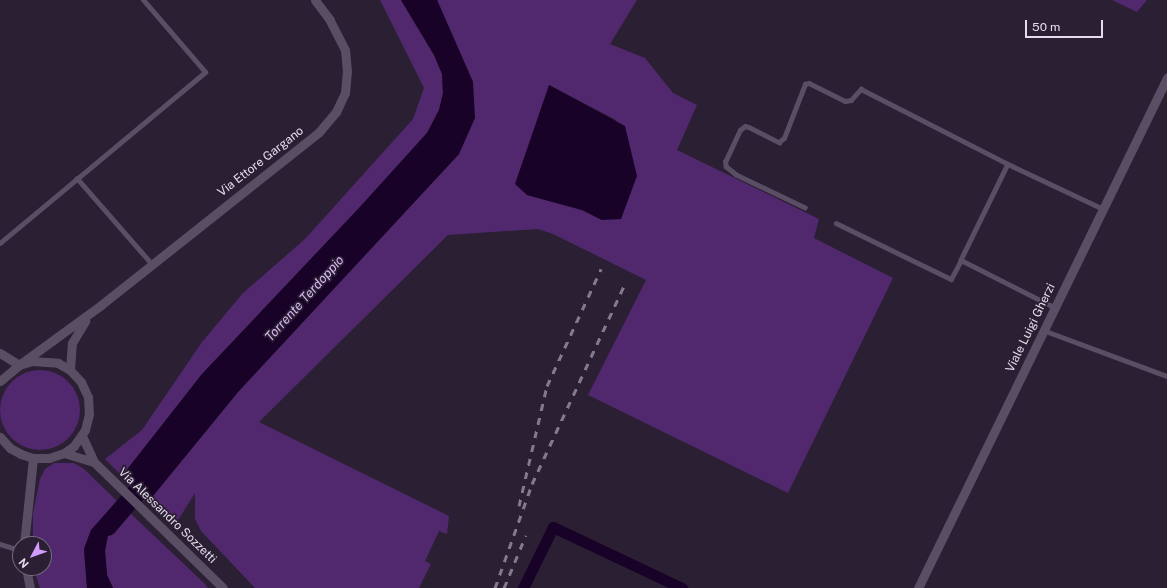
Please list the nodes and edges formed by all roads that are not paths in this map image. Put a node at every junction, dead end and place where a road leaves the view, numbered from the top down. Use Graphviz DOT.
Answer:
graph roads {
  1 [pos="143,0"];
  2 [pos="315,0"];
  3 [pos="1167,78"];
  4 [pos="1008,164"];
  5 [pos="77,178"];
  6 [pos="805,208"];
  7 [pos="1103,209"];
  8 [pos="836,223"];
  9 [pos="0,243"];
  10 [pos="961,260"];
  11 [pos="152,264"];
  12 [pos="101,305"];
  13 [pos="1056,308"];
  14 [pos="1043,330"];
  15 [pos="0,353"];
  16 [pos="19,365"];
  17 [pos="70,370"];
  18 [pos="1167,376"];
  19 [pos="0,381"];
  20 [pos="82,436"];
  21 [pos="0,439"];
  22 [pos="64,453"];
  23 [pos="33,458"];
  24 [pos="94,462"];
  25 [pos="25,536"];
  26 [pos="0,544"];
  27 [pos="12,548"];
  28 [pos="28,576"];
  29 [pos="30,588"];
  30 [pos="223,588"];
  31 [pos="918,588"];
  1 -- 5 [label="lane"];
  2 -- 11 [label="street, Via Ettore Gargano"];
  3 -- 7 [label="street, Viale Luigi Gherzi"];
  4 -- 6 [label="lane"];
  4 -- 7 [label="lane"];
  4 -- 10 [label="lane"];
  5 -- 9 [label="lane"];
  5 -- 11 [label="lane"];
  7 -- 13 [label="street, Viale Luigi Gherzi"];
  8 -- 10 [label="lane"];
  10 -- 13 [label="lane"];
  11 -- 12 [label="street, Via Ettore Gargano"];
  12 -- 16 [label="street, Via Ettore Gargano"];
  12 -- 17 [label="street, Via Ettore Gargano"];
  13 -- 14 [label="street, Viale Luigi Gherzi"];
  14 -- 18 [label="lane"];
  14 -- 31 [label="street, Viale Luigi Gherzi"];
  15 -- 16 [label="street"];
  16 -- 17 [label="street"];
  16 -- 19 [label="street, Via Ettore Gargano"];
  17 -- 20 [label="street"];
  20 -- 22 [label="street"];
  20 -- 24 [label="street, Via Alessandro Sozzetti"];
  21 -- 23 [label="street"];
  22 -- 23 [label="street"];
  22 -- 24 [label="street, Via Alessandro Sozzetti"];
  23 -- 25 [label="street"];
  24 -- 30 [label="street, Via Alessandro Sozzetti"];
  26 -- 27 [label="lane"];
  28 -- 29 [label="street"];
}
